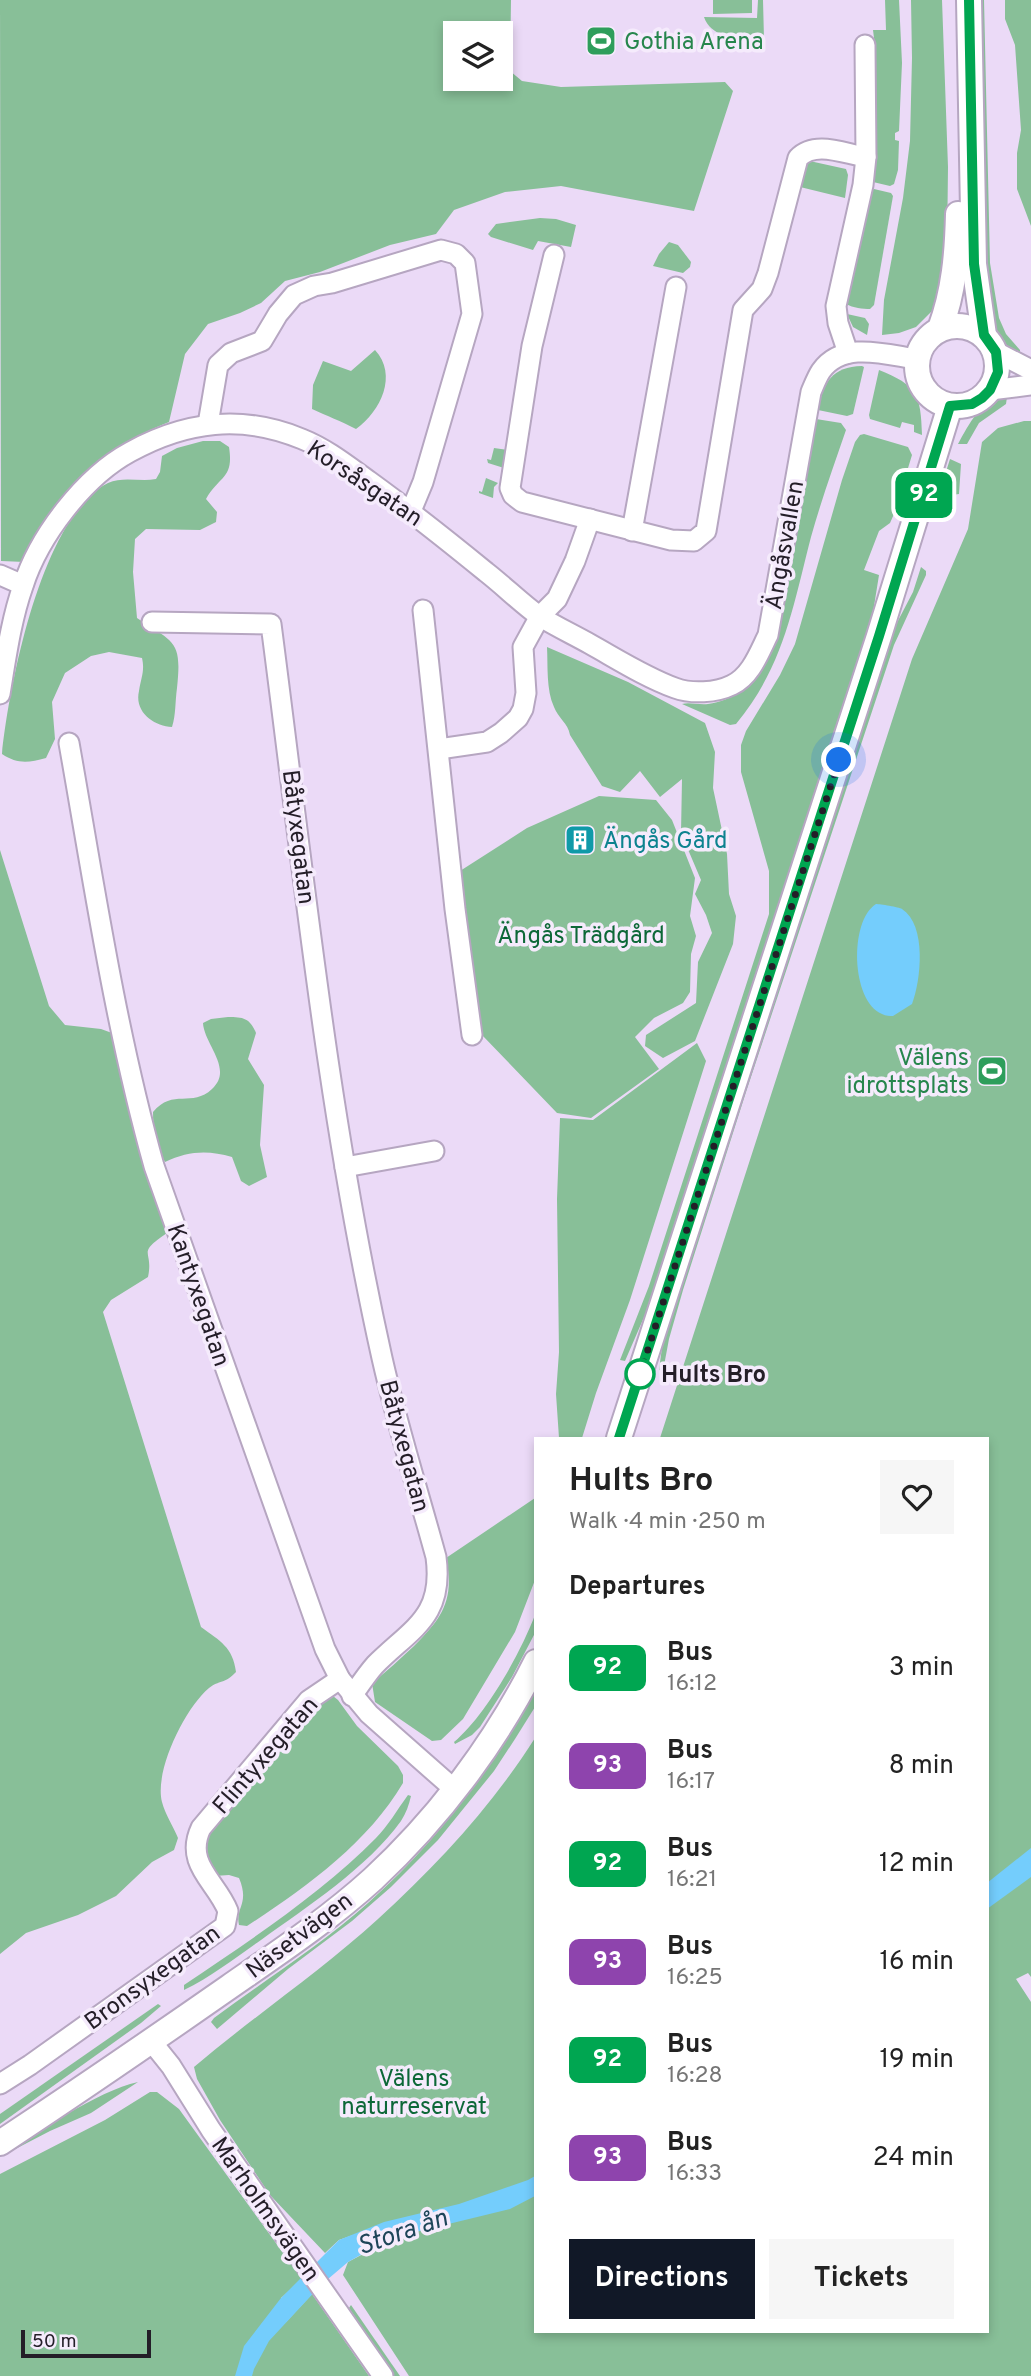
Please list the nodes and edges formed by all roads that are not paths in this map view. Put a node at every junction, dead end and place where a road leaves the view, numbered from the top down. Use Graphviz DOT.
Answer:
graph roads {
  1 [pos="952,0"];
  2 [pos="969,0"];
  3 [pos="865,45"];
  4 [pos="866,157"];
  5 [pos="554,255"];
  6 [pos="676,287"];
  7 [pos="940,329"];
  8 [pos="990,344"];
  9 [pos="848,353"];
  10 [pos="917,359"];
  11 [pos="1031,370"];
  12 [pos="1031,385"];
  13 [pos="990,390"];
  14 [pos="950,406"];
  15 [pos="208,424"];
  16 [pos="411,511"];
  17 [pos="590,519"];
  18 [pos="632,531"];
  19 [pos="0,575"];
  20 [pos="23,585"];
  21 [pos="423,610"];
  22 [pos="540,616"];
  23 [pos="152,622"];
  24 [pos="676,689"];
  25 [pos="0,694"];
  26 [pos="69,743"];
  27 [pos="439,749"];
  28 [pos="472,1035"];
  29 [pos="434,1151"];
  30 [pos="345,1167"];
  31 [pos="619,1437"];
  32 [pos="534,1665"];
  33 [pos="340,1679"];
  34 [pos="352,1696"];
  35 [pos="454,1789"];
  36 [pos="197,1838"];
  37 [pos="151,2041"];
  38 [pos="0,2084"];
  39 [pos="0,2143"];
  40 [pos="383,2376"];
  1 -- 7 [label="street"];
  2 -- 8 [label="street"];
  3 -- 4 [label="street"];
  4 -- 9 [label="street"];
  4 -- 18 [label="street"];
  5 -- 17 [label="street"];
  6 -- 18 [label="street"];
  7 -- 8 [label="street"];
  7 -- 10 [label="street"];
  8 -- 11 [label="street"];
  8 -- 13 [label="street"];
  9 -- 10 [label="street"];
  9 -- 24 [label="street, Ängåsvallen"];
  10 -- 14 [label="street"];
  12 -- 13 [label="street"];
  13 -- 14 [label="street"];
  14 -- 31 [label="street"];
  15 -- 16 [label="street, Korsåsgatan"];
  15 -- 16 [label="street"];
  15 -- 20 [label="street, Korsåsgatan"];
  16 -- 22 [label="street, Korsåsgatan"];
  17 -- 18 [label="street"];
  17 -- 22 [label="street"];
  19 -- 20 [label="street"];
  20 -- 25 [label="street, Korsåsgatan"];
  21 -- 27 [label="street"];
  22 -- 24 [label="street, Korsåsgatan"];
  22 -- 27 [label="street"];
  23 -- 30 [label="street, Båtyxegatan"];
  26 -- 33 [label="street, Kantyxegatan"];
  27 -- 28 [label="street"];
  29 -- 30 [label="street"];
  30 -- 34 [label="street, Båtyxegatan"];
  32 -- 35 [label="street, Näsetvägen"];
  33 -- 34 [label="street, Kantyxegatan"];
  33 -- 36 [label="street, Flintyxegatan"];
  34 -- 35 [label="street, Kantyxegatan"];
  35 -- 37 [label="street, Näsetvägen"];
  36 -- 38 [label="street, Bronsyxegatan"];
  37 -- 39 [label="street, Näsetvägen"];
  37 -- 40 [label="street, Marholmsvägen"];
}
